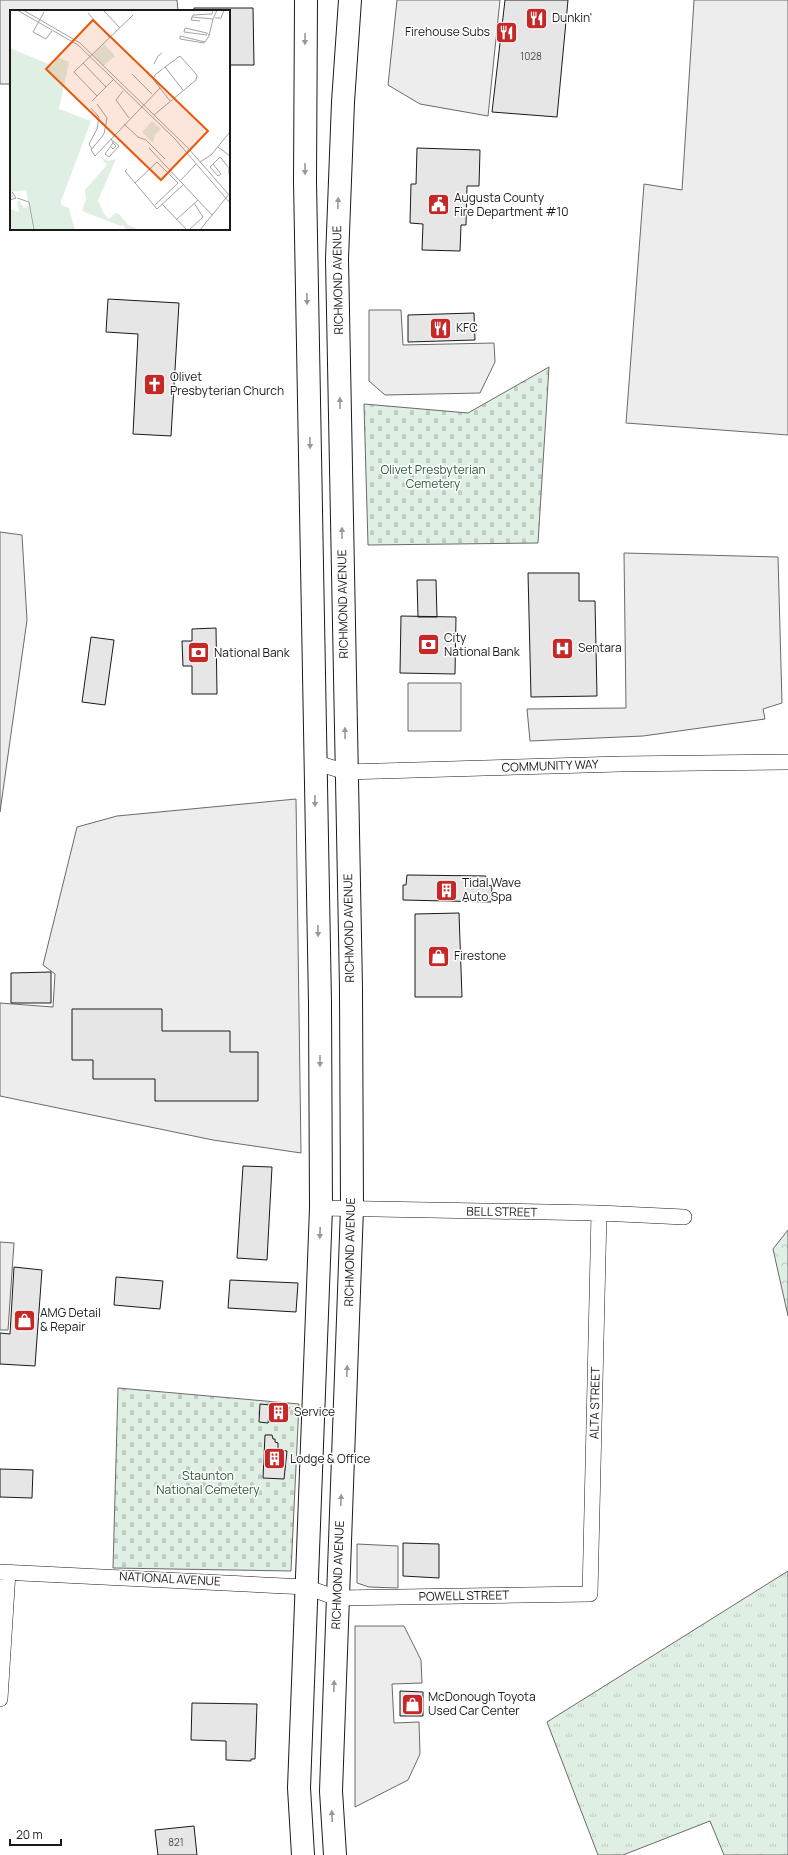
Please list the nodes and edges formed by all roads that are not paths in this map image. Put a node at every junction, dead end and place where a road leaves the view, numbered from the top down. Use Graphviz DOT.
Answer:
graph roads {
  1 [pos="306,0"];
  2 [pos="350,0"];
  3 [pos="314,762"];
  4 [pos="788,762"];
  5 [pos="346,772"];
  6 [pos="321,1208"];
  7 [pos="352,1208"];
  8 [pos="599,1213"];
  9 [pos="684,1218"];
  10 [pos="4,1572"];
  11 [pos="306,1587"];
  12 [pos="590,1594"];
  13 [pos="337,1598"];
  14 [pos="0,1699"];
  15 [pos="303,1855"];
  16 [pos="335,1855"];
  1 -- 3 [label="main road, one-way"];
  5 -- 2 [label="main road, RICHMOND AVENUE, one-way"];
  3 -- 5 [label="street, COMMUNITY WAY"];
  3 -- 6 [label="main road, one-way"];
  4 -- 5 [label="street, COMMUNITY WAY"];
  5 -- 7 [label="main road, RICHMOND AVENUE"];
  6 -- 7 [label="street, BELL STREET"];
  6 -- 11 [label="main road, one-way"];
  7 -- 8 [label="street, BELL STREET"];
  13 -- 7 [label="main road, RICHMOND AVENUE, one-way"];
  8 -- 9 [label="street, BELL STREET"];
  8 -- 12 [label="street, ALTA STREET"];
  10 -- 11 [label="street, NATIONAL AVENUE"];
  10 -- 14 [label="street"];
  11 -- 13 [label="street, NATIONAL AVENUE"];
  11 -- 15 [label="main road"];
  12 -- 13 [label="street, POWELL STREET"];
  16 -- 13 [label="main road, RICHMOND AVENUE, one-way"];
}
